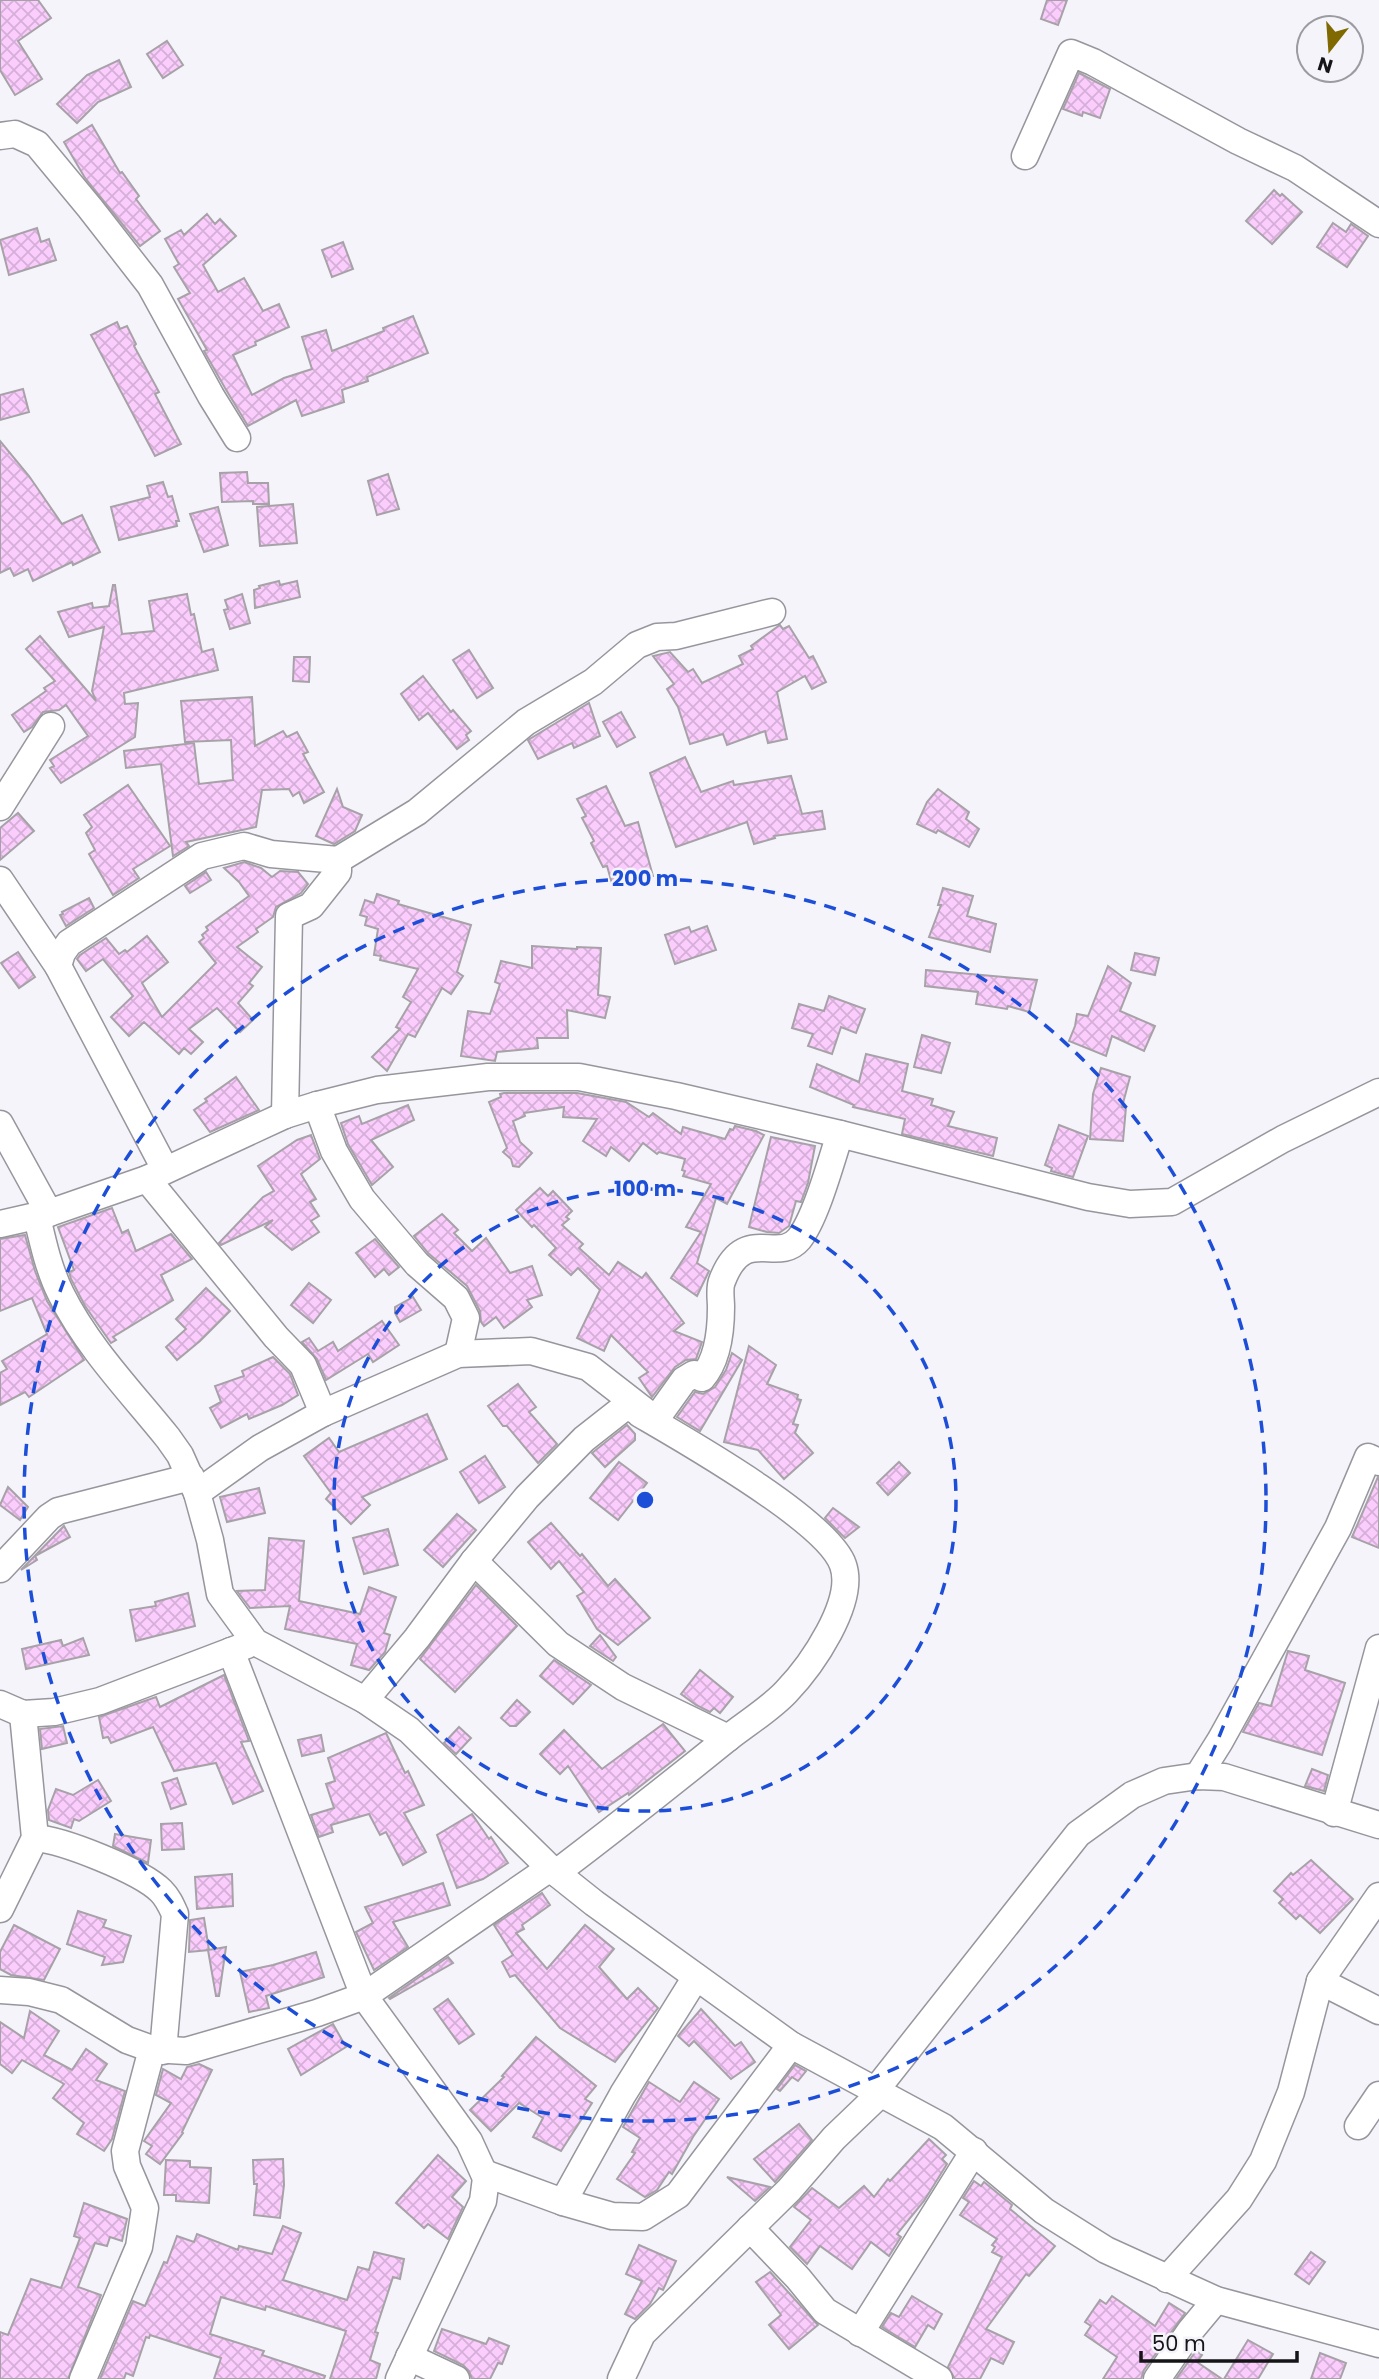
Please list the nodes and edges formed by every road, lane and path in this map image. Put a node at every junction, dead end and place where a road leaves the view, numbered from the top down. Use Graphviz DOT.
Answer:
graph roads {
  1 [pos="0,136"];
  2 [pos="1025,156"];
  3 [pos="1379,224"];
  4 [pos="237,438"];
  5 [pos="772,612"];
  6 [pos="51,726"];
  7 [pos="0,807"];
  8 [pos="338,860"];
  9 [pos="0,880"];
  10 [pos="58,966"];
  11 [pos="1379,1092"];
  12 [pos="317,1105"];
  13 [pos="285,1115"];
  14 [pos="0,1124"];
  15 [pos="840,1134"];
  16 [pos="156,1174"];
  17 [pos="43,1215"];
  18 [pos="0,1224"];
  19 [pos="458,1354"];
  20 [pos="626,1406"];
  21 [pos="323,1413"];
  22 [pos="656,1419"];
  23 [pos="1379,1462"];
  24 [pos="194,1485"];
  25 [pos="474,1561"];
  26 [pos="0,1569"];
  27 [pos="243,1646"];
  28 [pos="1379,1648"];
  29 [pos="365,1700"];
  30 [pos="11,1709"];
  31 [pos="728,1738"];
  32 [pos="1198,1776"];
  33 [pos="1334,1813"];
  34 [pos="1379,1825"];
  35 [pos="35,1838"];
  36 [pos="553,1870"];
  37 [pos="1379,1896"];
  38 [pos="3,1897"];
  39 [pos="696,1977"];
  40 [pos="1320,1981"];
  41 [pos="0,1990"];
  42 [pos="364,1996"];
  43 [pos="1379,2011"];
  44 [pos="791,2045"];
  45 [pos="157,2050"];
  46 [pos="878,2092"];
  47 [pos="1379,2095"];
  48 [pos="1358,2126"];
  49 [pos="974,2151"];
  50 [pos="484,2173"];
  51 [pos="563,2202"];
  52 [pos="750,2228"];
  53 [pos="1167,2279"];
  54 [pos="1216,2300"];
  55 [pos="860,2333"];
  56 [pos="1379,2344"];
  57 [pos="404,2368"];
  58 [pos="83,2379"];
  59 [pos="456,2379"];
  60 [pos="621,2379"];
  61 [pos="938,2379"];
  62 [pos="1157,2379"];
  1 -- 4 [label="street"];
  2 -- 3 [label="street"];
  5 -- 8 [label="street"];
  6 -- 7 [label="street"];
  8 -- 10 [label="street"];
  8 -- 13 [label="street"];
  9 -- 10 [label="street"];
  10 -- 16 [label="street"];
  11 -- 15 [label="street"];
  12 -- 13 [label="street"];
  12 -- 15 [label="street"];
  12 -- 19 [label="street"];
  13 -- 16 [label="street"];
  14 -- 17 [label="street"];
  15 -- 22 [label="street"];
  16 -- 17 [label="street"];
  16 -- 21 [label="street"];
  17 -- 18 [label="street"];
  17 -- 24 [label="street"];
  19 -- 21 [label="street"];
  19 -- 22 [label="street"];
  20 -- 22 [label="street"];
  20 -- 25 [label="street"];
  20 -- 31 [label="street"];
  21 -- 24 [label="street"];
  23 -- 32 [label="street"];
  24 -- 26 [label="street"];
  24 -- 27 [label="street"];
  25 -- 29 [label="street"];
  25 -- 31 [label="street"];
  27 -- 29 [label="street"];
  27 -- 30 [label="street"];
  27 -- 42 [label="street"];
  28 -- 33 [label="street"];
  29 -- 36 [label="street"];
  30 -- 35 [label="street"];
  31 -- 36 [label="street"];
  32 -- 33 [label="street"];
  32 -- 46 [label="street"];
  33 -- 34 [label="street"];
  35 -- 38 [label="street"];
  35 -- 45 [label="street"];
  36 -- 39 [label="street"];
  36 -- 42 [label="street"];
  37 -- 40 [label="street"];
  39 -- 44 [label="street"];
  39 -- 51 [label="street"];
  40 -- 43 [label="street"];
  40 -- 53 [label="street"];
  41 -- 45 [label="street"];
  42 -- 45 [label="street"];
  42 -- 50 [label="street"];
  44 -- 46 [label="street"];
  44 -- 51 [label="street"];
  45 -- 58 [label="street"];
  46 -- 49 [label="street"];
  46 -- 52 [label="street"];
  47 -- 48 [label="street"];
  49 -- 53 [label="street"];
  49 -- 55 [label="street"];
  50 -- 51 [label="street"];
  50 -- 57 [label="street"];
  52 -- 55 [label="street"];
  52 -- 60 [label="street"];
  53 -- 54 [label="street"];
  54 -- 56 [label="street"];
  54 -- 62 [label="street"];
  55 -- 61 [label="street"];
  57 -- 59 [label="street"];
}
